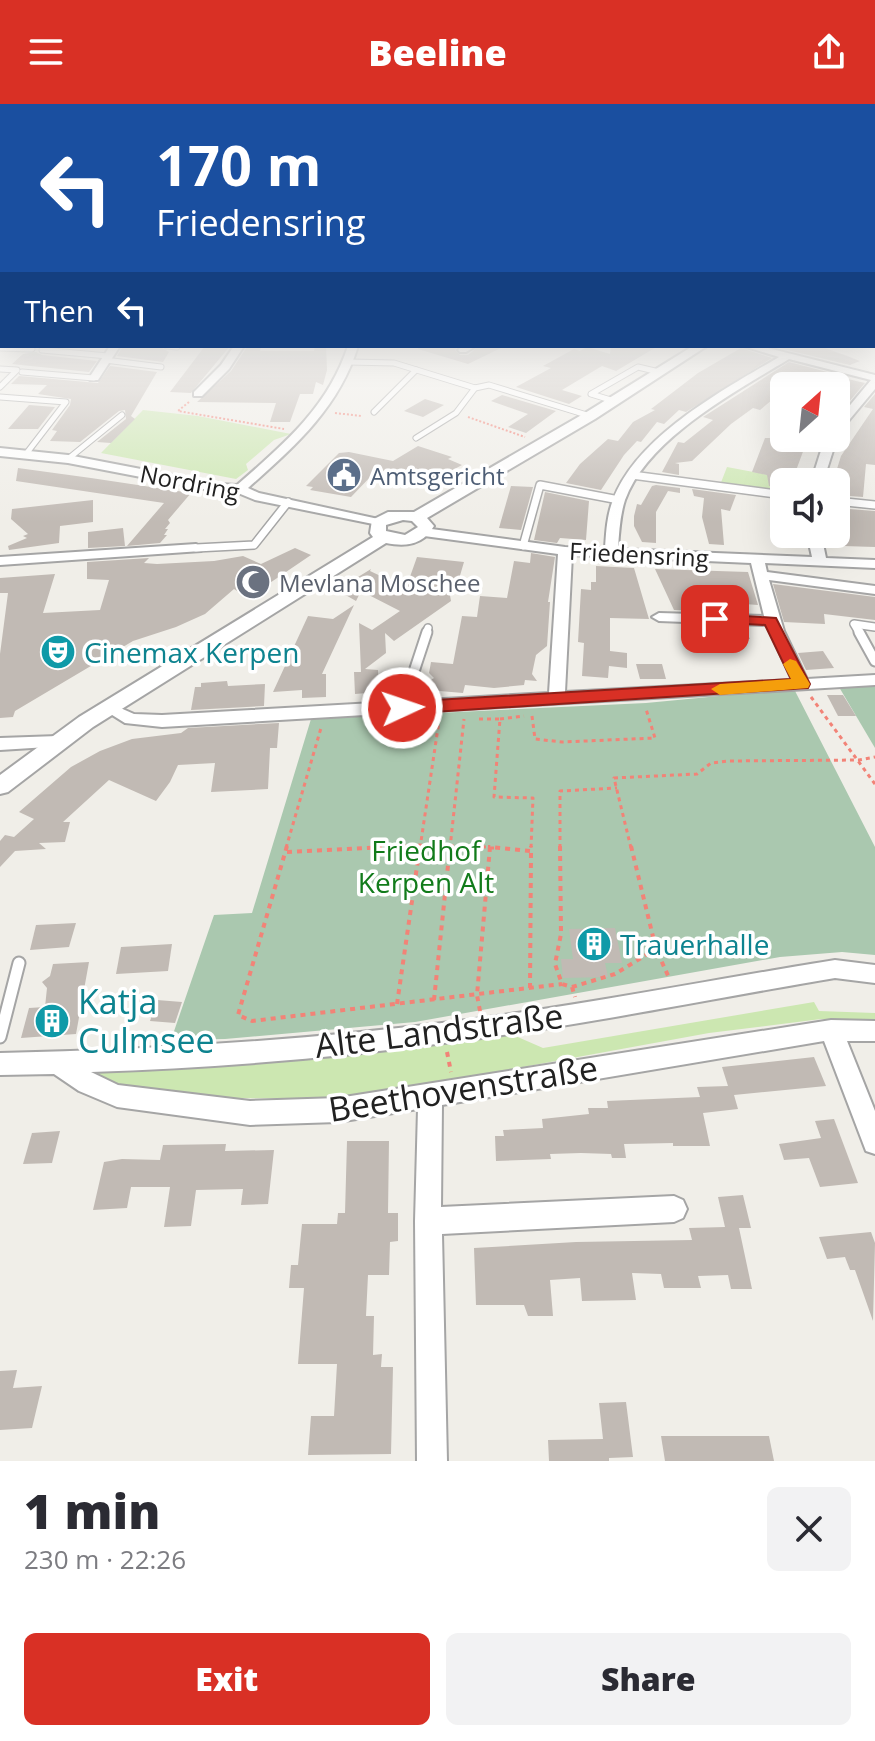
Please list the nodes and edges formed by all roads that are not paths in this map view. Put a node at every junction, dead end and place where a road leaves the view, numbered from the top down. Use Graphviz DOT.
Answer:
graph roads {
  1 [pos="332,395"];
  2 [pos="391,395"];
  3 [pos="469,395"];
  4 [pos="523,395"];
  5 [pos="595,395"];
  6 [pos="623,395"];
  7 [pos="728,395"];
  8 [pos="863,395"];
  9 [pos="0,397"];
  10 [pos="614,401"];
  11 [pos="850,411"];
  12 [pos="374,412"];
  13 [pos="122,415"];
  14 [pos="590,416"];
  15 [pos="416,438"];
  16 [pos="0,452"];
  17 [pos="26,454"];
  18 [pos="68,459"];
  19 [pos="632,475"];
  20 [pos="240,489"];
  21 [pos="770,493"];
  22 [pos="619,500"];
  23 [pos="288,502"];
  24 [pos="850,502"];
  25 [pos="875,505"];
  26 [pos="420,525"];
  27 [pos="381,530"];
  28 [pos="523,546"];
  29 [pos="196,548"];
  30 [pos="817,548"];
  31 [pos="565,551"];
  32 [pos="611,553"];
  33 [pos="756,558"];
  34 [pos="0,561"];
  35 [pos="820,563"];
  36 [pos="875,564"];
  37 [pos="761,575"];
  38 [pos="875,590"];
  39 [pos="659,617"];
  40 [pos="771,621"];
  41 [pos="875,627"];
  42 [pos="428,628"];
  43 [pos="875,661"];
  44 [pos="875,680"];
  45 [pos="802,684"];
  46 [pos="557,699"];
  47 [pos="109,708"];
  48 [pos="402,708"];
  49 [pos="58,742"];
  50 [pos="0,744"];
  51 [pos="0,786"];
  52 [pos="19,963"];
  53 [pos="875,974"];
  54 [pos="831,1030"];
  55 [pos="875,1031"];
  56 [pos="0,1037"];
  57 [pos="0,1064"];
  58 [pos="59,1064"];
  59 [pos="442,1093"];
  60 [pos="875,1142"];
  61 [pos="674,1209"];
  62 [pos="428,1221"];
  63 [pos="432,1461"];
  1 -- 20 [label="street"];
  2 -- 12 [label="lane"];
  3 -- 15 [label="lane"];
  4 -- 14 [label="lane"];
  5 -- 10 [label="lane"];
  6 -- 10 [label="street"];
  7 -- 19 [label="street"];
  8 -- 11 [label="street"];
  9 -- 17 [label="lane"];
  10 -- 14 [label="street"];
  13 -- 18 [label="lane"];
  14 -- 26 [label="street"];
  16 -- 17 [label="street, Nordring"];
  17 -- 18 [label="street, Nordring"];
  18 -- 20 [label="street, Nordring"];
  19 -- 21 [label="lane"];
  19 -- 22 [label="street"];
  20 -- 23 [label="street, Nordring"];
  22 -- 28 [label="lane, Friedensring"];
  22 -- 32 [label="street"];
  23 -- 27 [label="street, Nordring"];
  23 -- 29 [label="lane"];
  24 -- 25 [label="lane"];
  26 -- 27 [label="street"];
  26 -- 27 [label="street"];
  26 -- 28 [label="street, Friedensring"];
  27 -- 47 [label="street"];
  28 -- 31 [label="street, Friedensring"];
  29 -- 34 [label="street"];
  30 -- 35 [label="street"];
  31 -- 32 [label="street, Friedensring"];
  31 -- 46 [label="street"];
  32 -- 33 [label="street, Friedensring"];
  33 -- 35 [label="street, Friedensring"];
  33 -- 37 [label="street"];
  35 -- 36 [label="street, Friedensring"];
  37 -- 38 [label="street"];
  37 -- 40 [label="street"];
  39 -- 40 [label="street"];
  40 -- 45 [label="street"];
  41 -- 43 [label="lane"];
  42 -- 48 [label="lane"];
  44 -- 45 [label="street"];
  45 -- 46 [label="street"];
  46 -- 48 [label="street"];
  47 -- 48 [label="street"];
  47 -- 49 [label="street"];
  49 -- 50 [label="street"];
  49 -- 51 [label="street"];
  52 -- 56 [label="lane"];
  53 -- 58 [label="street, Alte Landstraße"];
  54 -- 55 [label="street, Beethovenstraße"];
  54 -- 59 [label="street, Beethovenstraße"];
  54 -- 60 [label="street"];
  57 -- 58 [label="street, Alte Landstraße"];
  58 -- 59 [label="street, Beethovenstraße"];
  59 -- 62 [label="street"];
  61 -- 62 [label="street"];
  62 -- 63 [label="street"];
}
